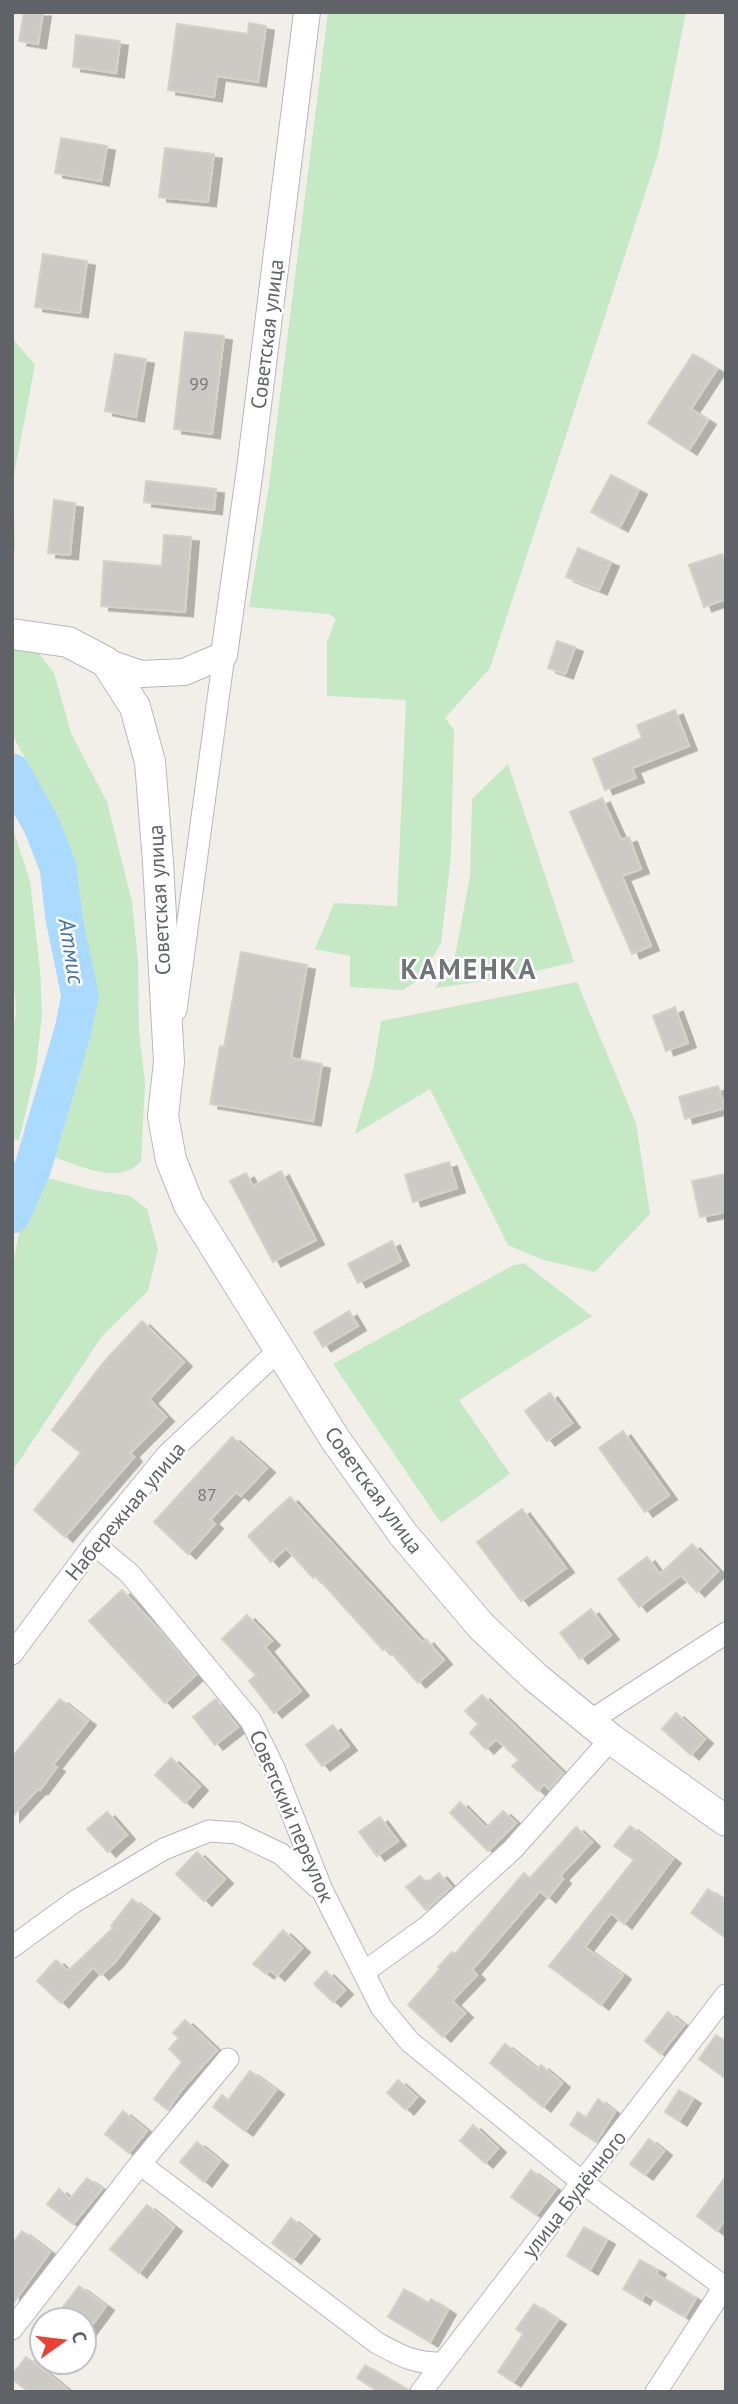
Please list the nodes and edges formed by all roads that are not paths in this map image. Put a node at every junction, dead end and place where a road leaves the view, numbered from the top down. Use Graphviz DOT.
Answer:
graph roads {
  1 [pos="307,12"];
  2 [pos="17,634"];
  3 [pos="224,655"];
  4 [pos="106,662"];
  5 [pos="169,1062"];
  6 [pos="279,1350"];
  7 [pos="94,1544"];
  8 [pos="726,1633"];
  9 [pos="12,1654"];
  10 [pos="601,1730"];
  11 [pos="726,1821"];
  12 [pos="322,1890"];
  13 [pos="12,1947"];
  14 [pos="364,1972"];
  15 [pos="726,1995"];
  16 [pos="228,2059"];
  17 [pos="140,2164"];
  18 [pos="583,2183"];
  19 [pos="725,2288"];
  20 [pos="12,2329"];
  21 [pos="443,2363"];
  22 [pos="421,2392"];
  23 [pos="656,2392"];
  1 -- 3 [label="street, Советская улица"];
  2 -- 4 [label="main road"];
  3 -- 4 [label="street"];
  3 -- 5 [label="street, Советская улица"];
  4 -- 5 [label="main road, Советская улица"];
  5 -- 6 [label="main road, Советская улица"];
  6 -- 7 [label="street, Набережная улица"];
  6 -- 10 [label="main road, Советская улица"];
  7 -- 9 [label="street, Набережная улица"];
  7 -- 12 [label="street, Советский переулок"];
  8 -- 10 [label="street"];
  10 -- 11 [label="main road, Советская улица"];
  10 -- 14 [label="street"];
  12 -- 13 [label="street"];
  12 -- 14 [label="street, Советский переулок"];
  14 -- 18 [label="street, Советский переулок"];
  15 -- 18 [label="street, улица Будённого"];
  16 -- 17 [label="street"];
  17 -- 20 [label="street"];
  17 -- 21 [label="street"];
  18 -- 19 [label="street, Советский переулок"];
  18 -- 21 [label="street, улица Будённого"];
  19 -- 23 [label="street"];
  21 -- 22 [label="street, улица Будённого"];
}
